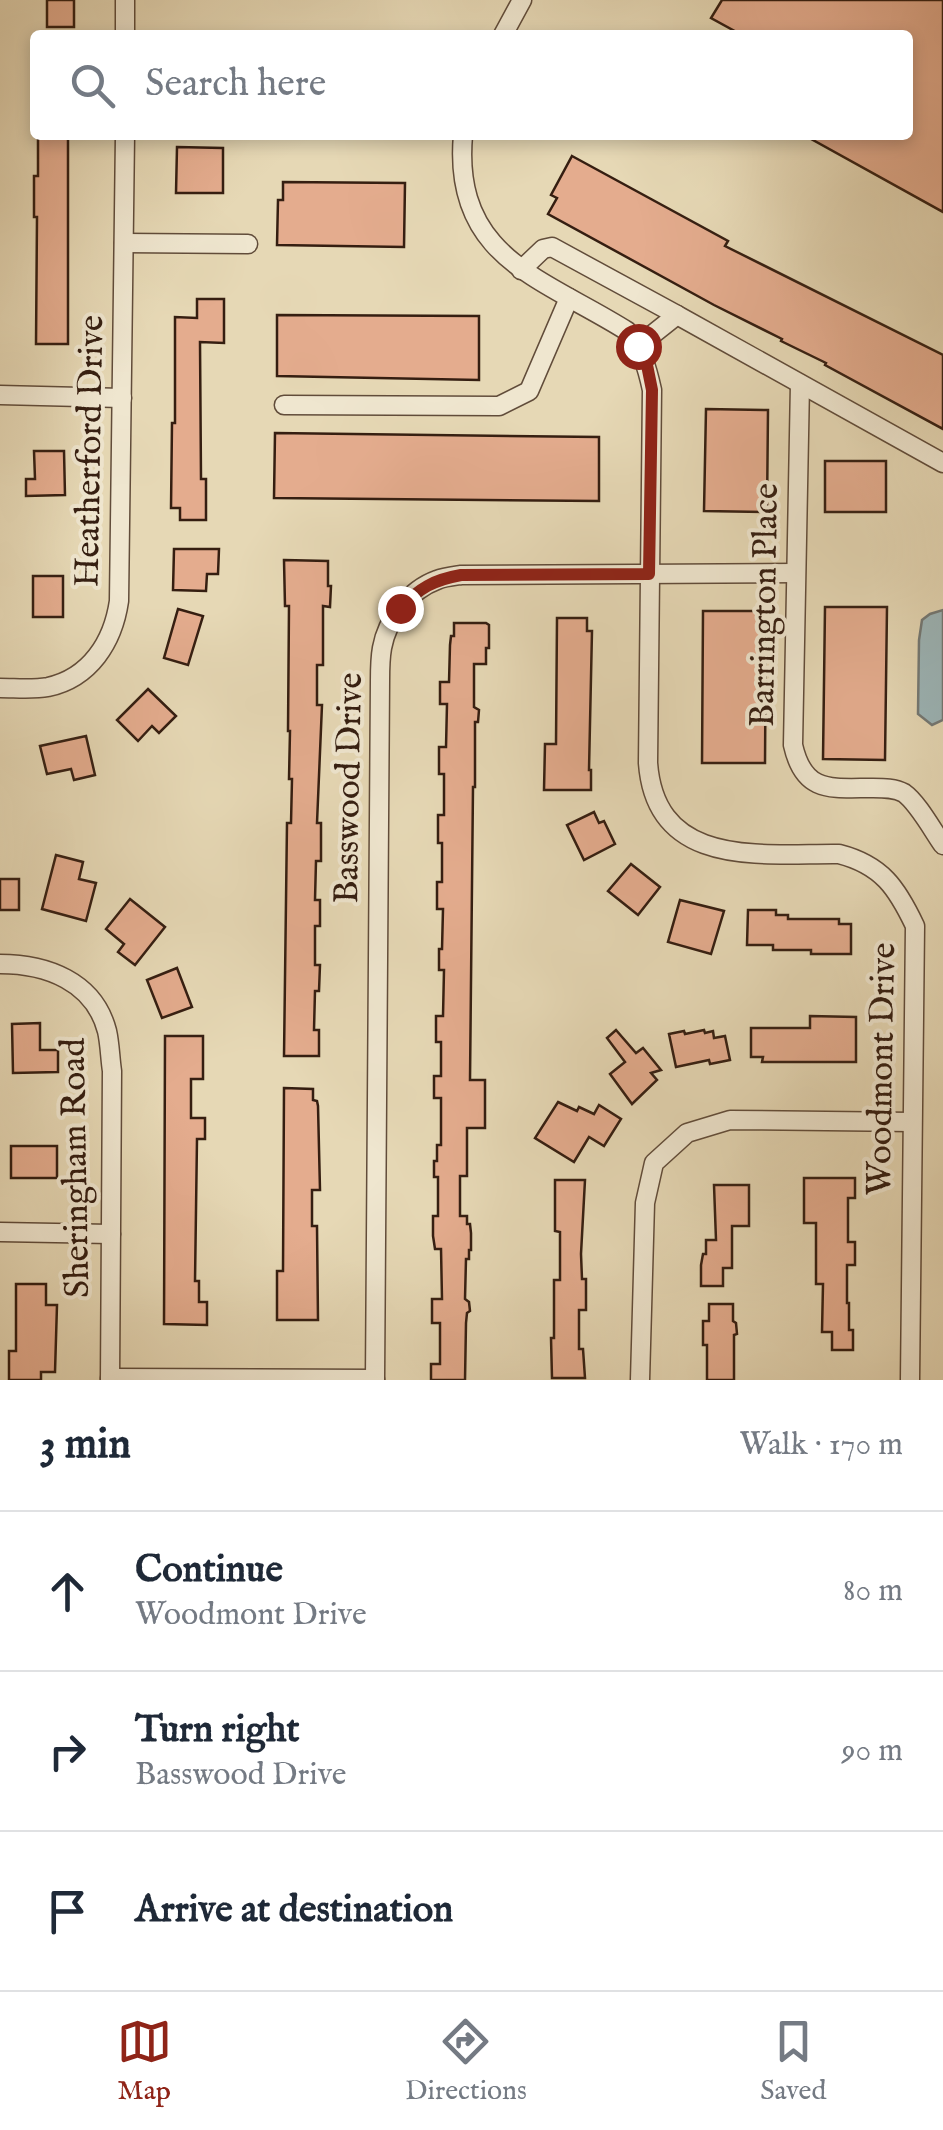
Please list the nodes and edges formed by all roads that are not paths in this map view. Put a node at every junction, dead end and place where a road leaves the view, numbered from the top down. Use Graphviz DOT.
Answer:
graph roads {
  1 [pos="125,0"];
  2 [pos="522,0"];
  3 [pos="125,30"];
  4 [pos="506,30"];
  5 [pos="125,140"];
  6 [pos="463,140"];
  7 [pos="124,243"];
  8 [pos="248,244"];
  9 [pos="521,270"];
  10 [pos="569,298"];
  11 [pos="676,315"];
  12 [pos="638,346"];
  13 [pos="800,384"];
  14 [pos="0,395"];
  15 [pos="122,398"];
  16 [pos="284,405"];
  17 [pos="943,462"];
  18 [pos="796,573"];
  19 [pos="649,574"];
  20 [pos="0,688"];
  21 [pos="943,845"];
  22 [pos="0,964"];
  23 [pos="912,1122"];
  24 [pos="0,1232"];
  25 [pos="110,1234"];
  26 [pos="110,1379"];
  27 [pos="375,1380"];
  28 [pos="640,1380"];
  29 [pos="910,1380"];
  1 -- 3 [label="street"];
  2 -- 4 [label="street"];
  5 -- 7 [label="street, Heatherford Drive"];
  6 -- 9 [label="street"];
  7 -- 8 [label="street"];
  7 -- 15 [label="street, Heatherford Drive"];
  9 -- 10 [label="street"];
  9 -- 11 [label="street"];
  10 -- 12 [label="street"];
  10 -- 16 [label="street"];
  11 -- 12 [label="street"];
  11 -- 13 [label="street"];
  12 -- 19 [label="street, Woodmont Drive"];
  13 -- 17 [label="street"];
  13 -- 18 [label="street, Barrington Place"];
  14 -- 15 [label="street"];
  15 -- 20 [label="street, Heatherford Drive"];
  18 -- 19 [label="street, Basswood Drive"];
  18 -- 21 [label="street, Barrington Place"];
  19 -- 23 [label="street, Woodmont Drive"];
  19 -- 27 [label="street, Basswood Drive"];
  22 -- 25 [label="street, Sheringham Road"];
  23 -- 28 [label="street"];
  23 -- 29 [label="street, Woodmont Drive"];
  24 -- 25 [label="street"];
  25 -- 26 [label="street, Sheringham Road"];
  26 -- 27 [label="street"];
}
